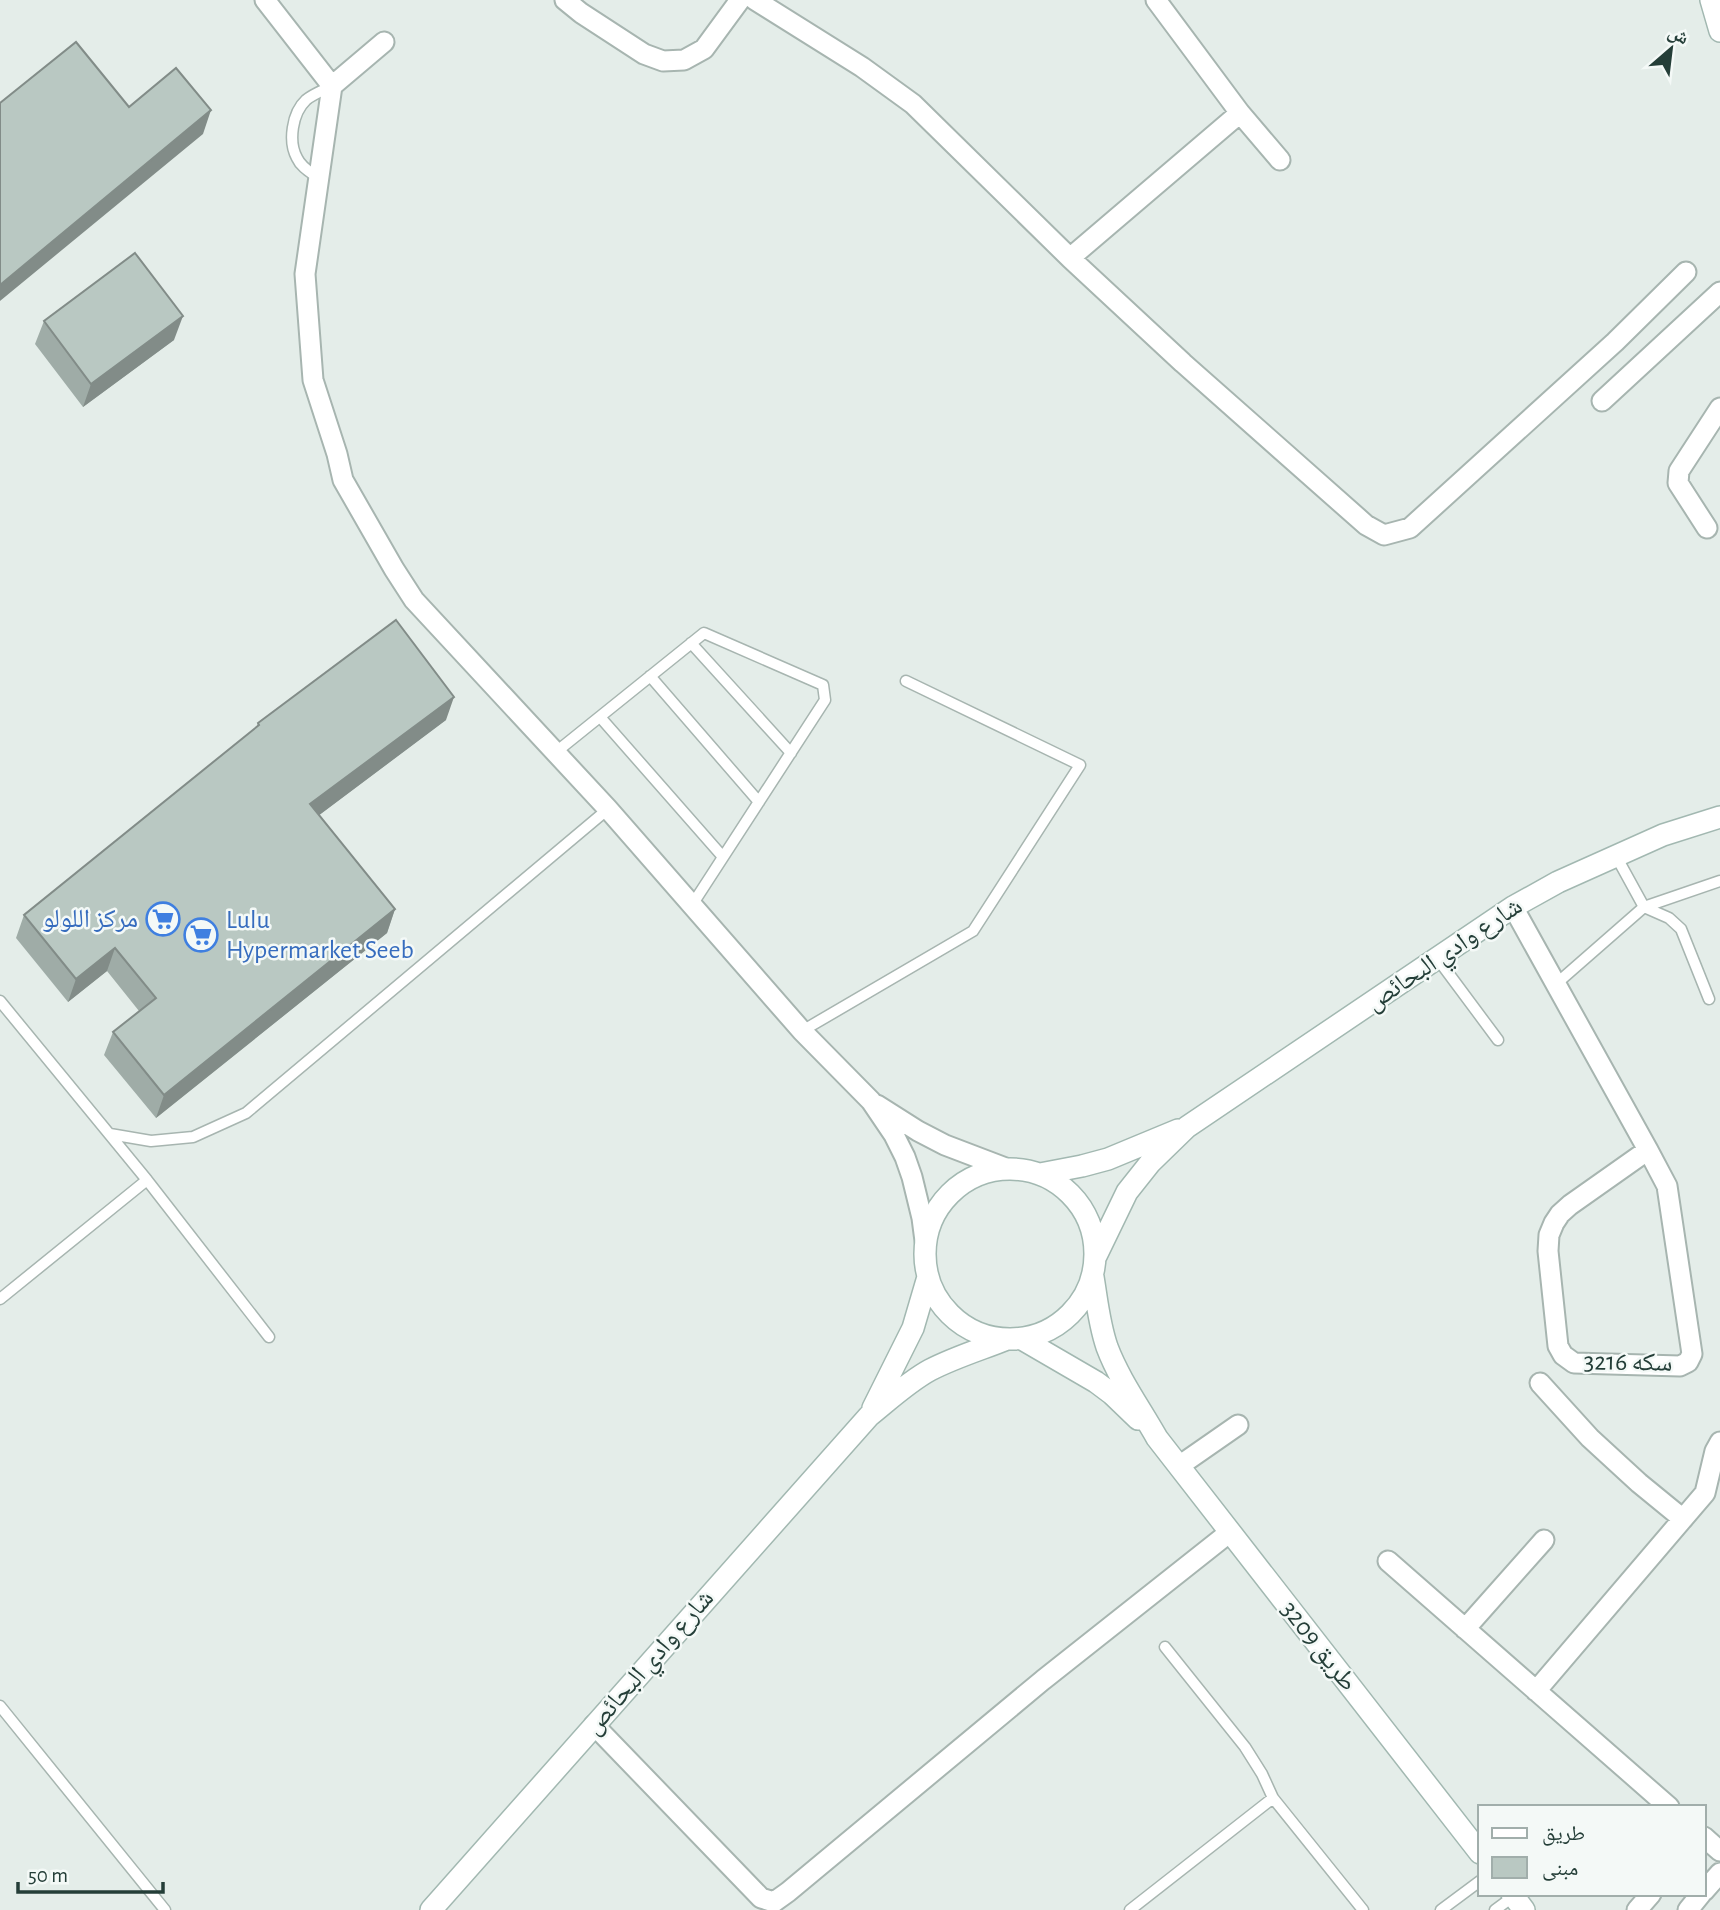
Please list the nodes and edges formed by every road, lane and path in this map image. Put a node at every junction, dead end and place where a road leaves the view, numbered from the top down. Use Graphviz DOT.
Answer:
graph roads {
  1 [pos="265,0"];
  2 [pos="565,0"];
  3 [pos="740,0"];
  4 [pos="755,0"];
  5 [pos="1156,0"];
  6 [pos="1711,0"];
  7 [pos="1720,31"];
  8 [pos="384,42"];
  9 [pos="332,86"];
  10 [pos="1240,113"];
  11 [pos="1280,160"];
  12 [pos="317,177"];
  13 [pos="1070,258"];
  14 [pos="1686,272"];
  15 [pos="1720,292"];
  16 [pos="1602,401"];
  17 [pos="1720,408"];
  18 [pos="1720,511"];
  19 [pos="691,643"];
  20 [pos="650,676"];
  21 [pos="906,681"];
  22 [pos="600,717"];
  23 [pos="556,752"];
  24 [pos="791,753"];
  25 [pos="759,803"];
  26 [pos="608,808"];
  27 [pos="1720,817"];
  28 [pos="1616,856"];
  29 [pos="723,857"];
  30 [pos="1720,881"];
  31 [pos="692,905"];
  32 [pos="1514,907"];
  33 [pos="1644,907"];
  34 [pos="1437,958"];
  35 [pos="1556,984"];
  36 [pos="1709,999"];
  37 [pos="0,1001"];
  38 [pos="802,1031"];
  39 [pos="1498,1040"];
  40 [pos="871,1101"];
  41 [pos="1186,1127"];
  42 [pos="110,1134"];
  43 [pos="1648,1150"];
  44 [pos="1008,1168"];
  45 [pos="1040,1174"];
  46 [pos="148,1180"];
  47 [pos="925,1241"];
  48 [pos="1095,1266"];
  49 [pos="928,1277"];
  50 [pos="0,1299"];
  51 [pos="269,1337"];
  52 [pos="1014,1339"];
  53 [pos="1540,1383"];
  54 [pos="869,1416"];
  55 [pos="1238,1425"];
  56 [pos="1157,1438"];
  57 [pos="1720,1442"];
  58 [pos="1179,1466"];
  59 [pos="1705,1493"];
  60 [pos="1720,1506"];
  61 [pos="1683,1519"];
  62 [pos="1230,1532"];
  63 [pos="1544,1540"];
  64 [pos="1388,1561"];
  65 [pos="1465,1629"];
  66 [pos="1165,1647"];
  67 [pos="1536,1691"];
  68 [pos="0,1706"];
  69 [pos="594,1725"];
  70 [pos="1273,1798"];
  71 [pos="1667,1805"];
  72 [pos="1706,1840"];
  73 [pos="1478,1850"];
  74 [pos="1720,1851"];
  75 [pos="1720,1873"];
  76 [pos="1478,1882"];
  77 [pos="1706,1889"];
  78 [pos="1649,1896"];
  79 [pos="1700,1896"];
  80 [pos="1517,1900"];
  81 [pos="447,1901"];
  82 [pos="165,1910"];
  83 [pos="431,1910"];
  84 [pos="1130,1910"];
  85 [pos="1363,1910"];
  86 [pos="1441,1910"];
  87 [pos="1495,1910"];
  88 [pos="1637,1910"];
  89 [pos="1688,1910"];
  1 -- 9 [label="street"];
  2 -- 3 [label="street"];
  4 -- 13 [label="street"];
  5 -- 10 [label="street"];
  6 -- 7 [label="street"];
  8 -- 9 [label="street"];
  9 -- 12 [label="street"];
  9 -- 12 [label="lane"];
  10 -- 11 [label="street"];
  10 -- 13 [label="street"];
  12 -- 23 [label="street"];
  13 -- 14 [label="street"];
  15 -- 16 [label="street"];
  17 -- 18 [label="street"];
  19 -- 20 [label="lane"];
  19 -- 24 [label="lane"];
  19 -- 24 [label="lane"];
  20 -- 22 [label="lane"];
  20 -- 25 [label="lane"];
  21 -- 38 [label="lane"];
  22 -- 23 [label="lane"];
  22 -- 29 [label="lane"];
  23 -- 26 [label="street"];
  24 -- 25 [label="lane"];
  25 -- 29 [label="lane"];
  26 -- 31 [label="street"];
  26 -- 42 [label="lane"];
  27 -- 28 [label="street, شارع وادي البحائص"];
  28 -- 32 [label="street, شارع وادي البحائص"];
  28 -- 33 [label="lane"];
  29 -- 31 [label="lane"];
  30 -- 33 [label="lane"];
  31 -- 38 [label="street"];
  32 -- 34 [label="street, شارع وادي البحائص"];
  32 -- 35 [label="street, سكه 3216"];
  33 -- 35 [label="lane"];
  33 -- 36 [label="lane"];
  34 -- 39 [label="lane"];
  34 -- 41 [label="street, شارع وادي البحائص"];
  35 -- 43 [label="street, سكه 3216"];
  37 -- 42 [label="lane"];
  38 -- 40 [label="street"];
  40 -- 44 [label="street"];
  40 -- 47 [label="street"];
  41 -- 45 [label="street"];
  41 -- 48 [label="street"];
  42 -- 46 [label="lane"];
  43 -- 43 [label="street, سكه 3216"];
  44 -- 45 [label="street"];
  44 -- 47 [label="street"];
  45 -- 48 [label="street"];
  46 -- 50 [label="lane"];
  46 -- 51 [label="lane"];
  47 -- 49 [label="street"];
  48 -- 52 [label="street"];
  48 -- 56 [label="street"];
  49 -- 52 [label="street"];
  49 -- 54 [label="street"];
  52 -- 54 [label="street"];
  52 -- 56 [label="street"];
  53 -- 61 [label="street"];
  54 -- 69 [label="street, شارع وادي البحائص"];
  55 -- 58 [label="street"];
  56 -- 58 [label="street, طريق 3209"];
  57 -- 59 [label="street"];
  58 -- 62 [label="street, طريق 3209"];
  59 -- 60 [label="street"];
  59 -- 61 [label="street"];
  61 -- 67 [label="street"];
  62 -- 69 [label="street"];
  62 -- 73 [label="street, طريق 3209"];
  63 -- 65 [label="street"];
  64 -- 65 [label="street"];
  65 -- 67 [label="street"];
  66 -- 70 [label="lane"];
  67 -- 71 [label="street"];
  68 -- 82 [label="lane"];
  69 -- 81 [label="street, شارع وادي البحائص"];
  70 -- 84 [label="lane"];
  70 -- 85 [label="lane"];
  72 -- 74 [label="street"];
  75 -- 77 [label="street"];
  76 -- 86 [label="lane"];
  78 -- 88 [label="street"];
  79 -- 89 [label="street"];
  80 -- 87 [label="lane"];
  81 -- 83 [label="street, شارع وادي البحائص"];
}
